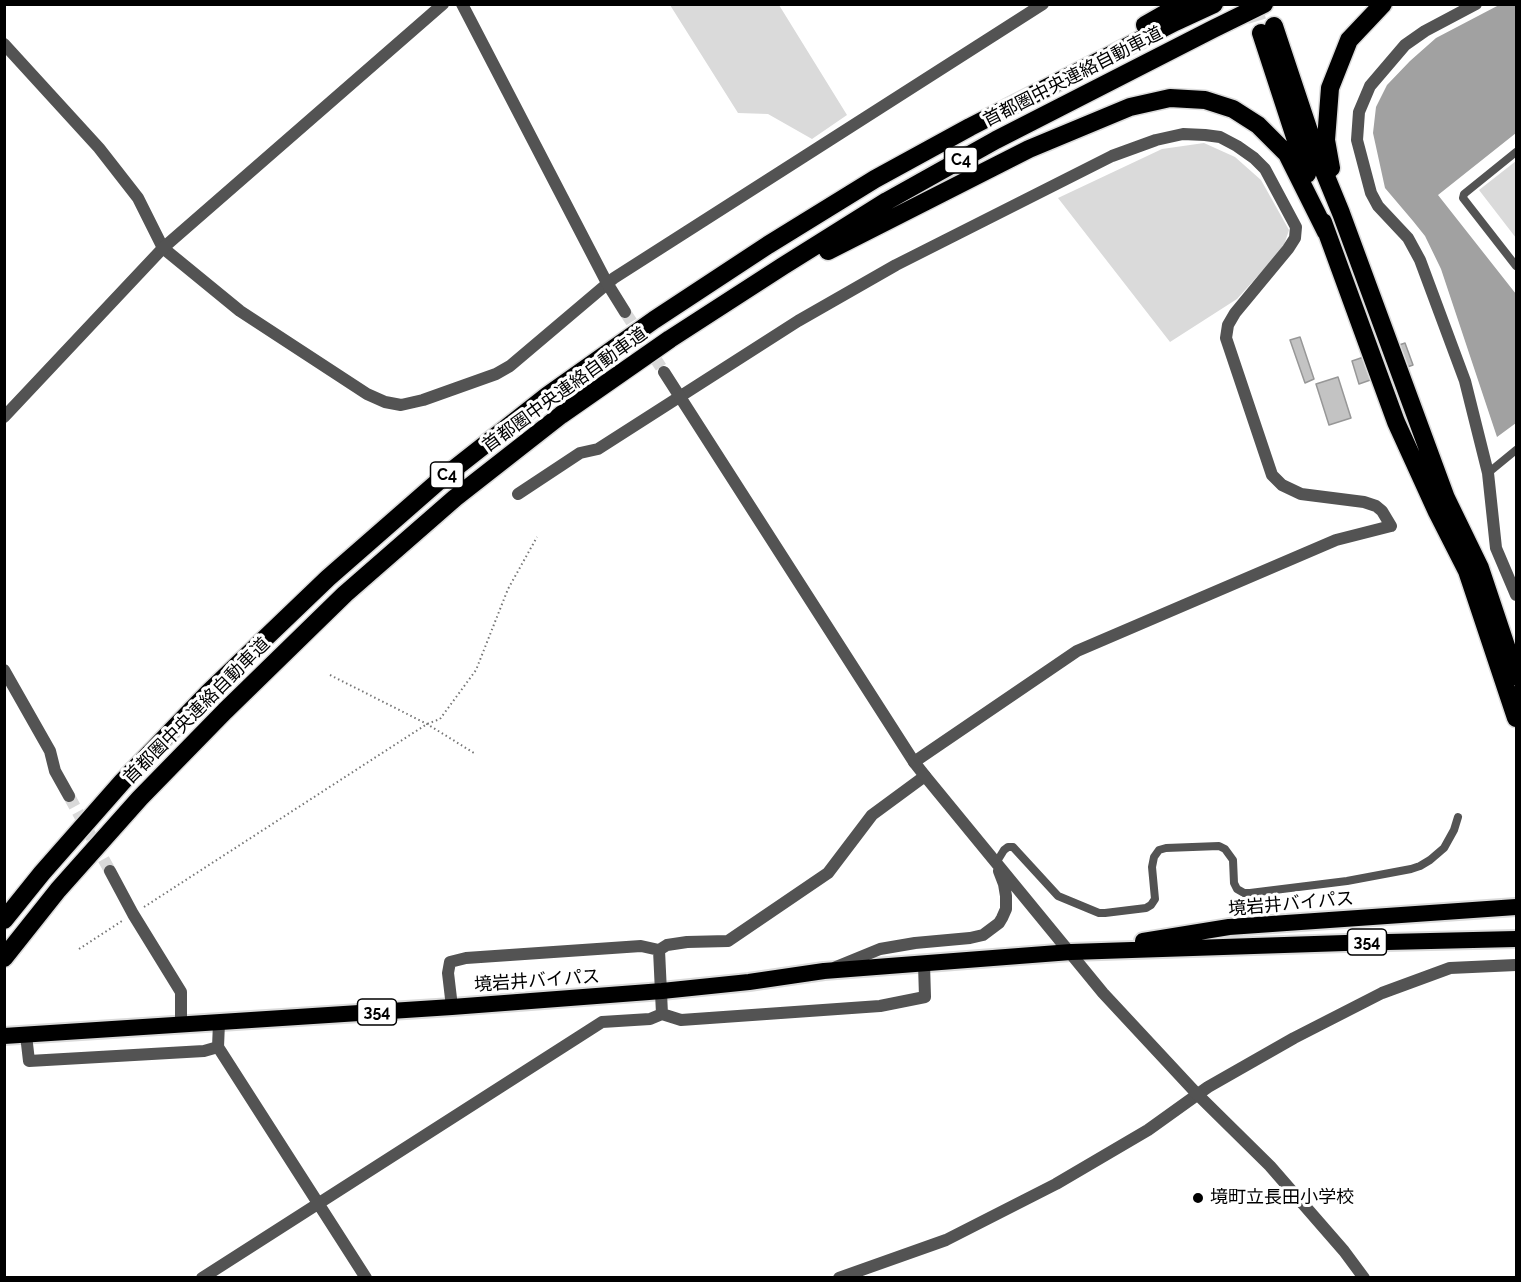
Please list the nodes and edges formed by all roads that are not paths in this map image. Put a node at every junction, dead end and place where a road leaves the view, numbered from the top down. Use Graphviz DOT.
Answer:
graph roads {
  1 [pos="443,4"];
  2 [pos="462,4"];
  3 [pos="1043,4"];
  4 [pos="1182,4"];
  5 [pos="1214,4"];
  6 [pos="1264,4"];
  7 [pos="1383,4"];
  8 [pos="1476,4"];
  9 [pos="4,44"];
  10 [pos="970,127"];
  11 [pos="1516,152"];
  12 [pos="1341,213"];
  13 [pos="1326,232"];
  14 [pos="163,248"];
  15 [pos="1516,266"];
  16 [pos="606,283"];
  17 [pos="625,312"];
  18 [pos="670,339"];
  19 [pos="664,372"];
  20 [pos="679,396"];
  21 [pos="4,417"];
  22 [pos="1516,450"];
  23 [pos="1488,473"];
  24 [pos="518,494"];
  25 [pos="1516,595"];
  26 [pos="4,670"];
  27 [pos="1516,676"];
  28 [pos="1516,718"];
  29 [pos="914,762"];
  30 [pos="925,776"];
  31 [pos="69,796"];
  32 [pos="1458,817"];
  33 [pos="996,863"];
  34 [pos="110,871"];
  35 [pos="1516,907"];
  36 [pos="4,920"];
  37 [pos="1516,939"];
  38 [pos="659,950"];
  39 [pos="1071,952"];
  40 [pos="4,958"];
  41 [pos="924,964"];
  42 [pos="1516,965"];
  43 [pos="824,971"];
  44 [pos="662,991"];
  45 [pos="452,1007"];
  46 [pos="663,1014"];
  47 [pos="219,1023"];
  48 [pos="181,1024"];
  49 [pos="26,1035"];
  50 [pos="4,1036"];
  51 [pos="218,1047"];
  52 [pos="1197,1094"];
  53 [pos="318,1203"];
  54 [pos="202,1278"];
  55 [pos="366,1278"];
  56 [pos="839,1278"];
  57 [pos="1364,1278"];
  1 -- 14 [label="street"];
  2 -- 16 [label="street"];
  3 -- 16 [label="street"];
  4 -- 10 [label="highway"];
  5 -- 10 [label="highway, 首都圏中央連絡自動車道 / C4"];
  6 -- 18 [label="highway, 首都圏中央連絡自動車道 / C4"];
  7 -- 12 [label="highway"];
  8 -- 23 [label="street"];
  9 -- 14 [label="street"];
  10 -- 36 [label="highway, 首都圏中央連絡自動車道 / C4"];
  11 -- 15 [label="lane"];
  12 -- 13 [label="highway"];
  12 -- 27 [label="highway"];
  13 -- 18 [label="highway"];
  13 -- 28 [label="highway"];
  14 -- 16 [label="street"];
  14 -- 21 [label="street"];
  16 -- 17 [label="street"];
  18 -- 40 [label="highway, 首都圏中央連絡自動車道 / C4"];
  19 -- 20 [label="street"];
  20 -- 24 [label="street"];
  20 -- 29 [label="street"];
  20 -- 29 [label="street"];
  22 -- 23 [label="lane"];
  23 -- 25 [label="street"];
  26 -- 31 [label="street"];
  29 -- 30 [label="street"];
  30 -- 33 [label="street"];
  30 -- 38 [label="street"];
  32 -- 33 [label="lane"];
  33 -- 39 [label="street"];
  33 -- 43 [label="street"];
  34 -- 48 [label="street"];
  35 -- 39 [label="highway, 境岩井バイパス / 354"];
  37 -- 39 [label="highway, 境岩井バイパス / 354"];
  38 -- 44 [label="street"];
  38 -- 45 [label="street"];
  39 -- 41 [label="highway, 境岩井バイパス / 354"];
  39 -- 52 [label="street"];
  41 -- 43 [label="highway, 境岩井バイパス / 354"];
  41 -- 46 [label="street"];
  42 -- 52 [label="street"];
  43 -- 44 [label="highway, 境岩井バイパス / 354"];
  44 -- 45 [label="highway, 境岩井バイパス / 354"];
  44 -- 46 [label="street"];
  45 -- 47 [label="highway, 境岩井バイパス / 354"];
  46 -- 53 [label="street"];
  47 -- 48 [label="highway, 境岩井バイパス / 354"];
  47 -- 51 [label="street"];
  48 -- 49 [label="highway, 境岩井バイパス / 354"];
  49 -- 50 [label="highway, 境岩井バイパス / 354"];
  49 -- 51 [label="street"];
  51 -- 53 [label="street"];
  52 -- 56 [label="street"];
  52 -- 57 [label="street"];
  53 -- 54 [label="street"];
  53 -- 55 [label="street"];
}
